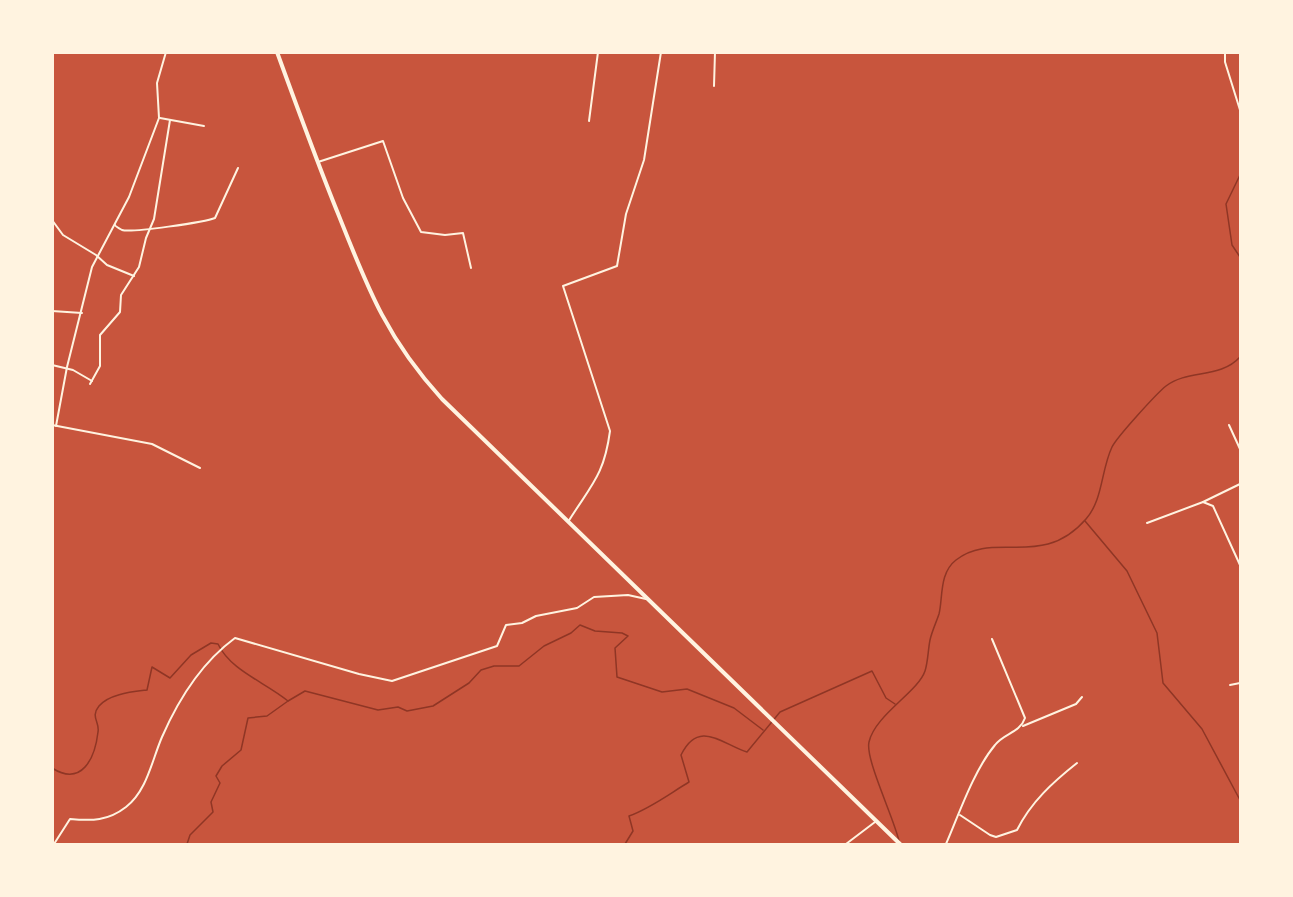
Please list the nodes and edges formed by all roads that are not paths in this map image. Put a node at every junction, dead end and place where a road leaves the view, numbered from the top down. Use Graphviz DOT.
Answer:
graph roads {
  1 [pos="166,52"];
  2 [pos="277,52"];
  3 [pos="598,52"];
  4 [pos="661,52"];
  5 [pos="715,52"];
  6 [pos="1225,52"];
  7 [pos="714,86"];
  8 [pos="1240,110"];
  9 [pos="159,118"];
  10 [pos="170,120"];
  11 [pos="589,121"];
  12 [pos="204,126"];
  13 [pos="317,162"];
  14 [pos="238,168"];
  15 [pos="52,220"];
  16 [pos="115,225"];
  17 [pos="150,229"];
  18 [pos="96,255"];
  19 [pos="471,268"];
  20 [pos="134,276"];
  21 [pos="52,310"];
  22 [pos="82,313"];
  23 [pos="52,364"];
  24 [pos="67,368"];
  25 [pos="54,425"];
  26 [pos="1230,425"];
  27 [pos="1240,449"];
  28 [pos="200,468"];
  29 [pos="1240,484"];
  30 [pos="1203,502"];
  31 [pos="568,522"];
  32 [pos="1147,523"];
  33 [pos="1240,565"];
  34 [pos="649,599"];
  35 [pos="992,639"];
  36 [pos="1240,683"];
  37 [pos="1230,686"];
  38 [pos="1082,697"];
  39 [pos="1023,726"];
  40 [pos="1077,763"];
  41 [pos="960,814"];
  42 [pos="878,820"];
  43 [pos="54,844"];
  44 [pos="846,844"];
  45 [pos="900,844"];
  46 [pos="946,844"];
  1 -- 9 [label="street"];
  2 -- 13 [label="main road"];
  3 -- 11 [label="street"];
  4 -- 31 [label="street"];
  5 -- 7 [label="street"];
  6 -- 8 [label="street"];
  9 -- 10 [label="street"];
  9 -- 16 [label="street"];
  10 -- 12 [label="street"];
  10 -- 17 [label="street"];
  13 -- 19 [label="street"];
  13 -- 31 [label="main road"];
  14 -- 17 [label="street"];
  15 -- 18 [label="street"];
  16 -- 17 [label="street"];
  16 -- 18 [label="street"];
  17 -- 20 [label="street"];
  18 -- 20 [label="street"];
  18 -- 22 [label="street"];
  20 -- 24 [label="street"];
  21 -- 22 [label="street"];
  22 -- 24 [label="street"];
  23 -- 24 [label="street"];
  24 -- 25 [label="street"];
  25 -- 28 [label="street"];
  26 -- 27 [label="street"];
  29 -- 30 [label="street"];
  30 -- 32 [label="street"];
  30 -- 33 [label="street"];
  31 -- 34 [label="main road"];
  34 -- 42 [label="main road"];
  34 -- 43 [label="street"];
  35 -- 39 [label="street"];
  36 -- 37 [label="street"];
  38 -- 39 [label="street"];
  39 -- 41 [label="street"];
  40 -- 41 [label="street"];
  41 -- 46 [label="street"];
  42 -- 44 [label="street"];
  42 -- 45 [label="main road"];
}
